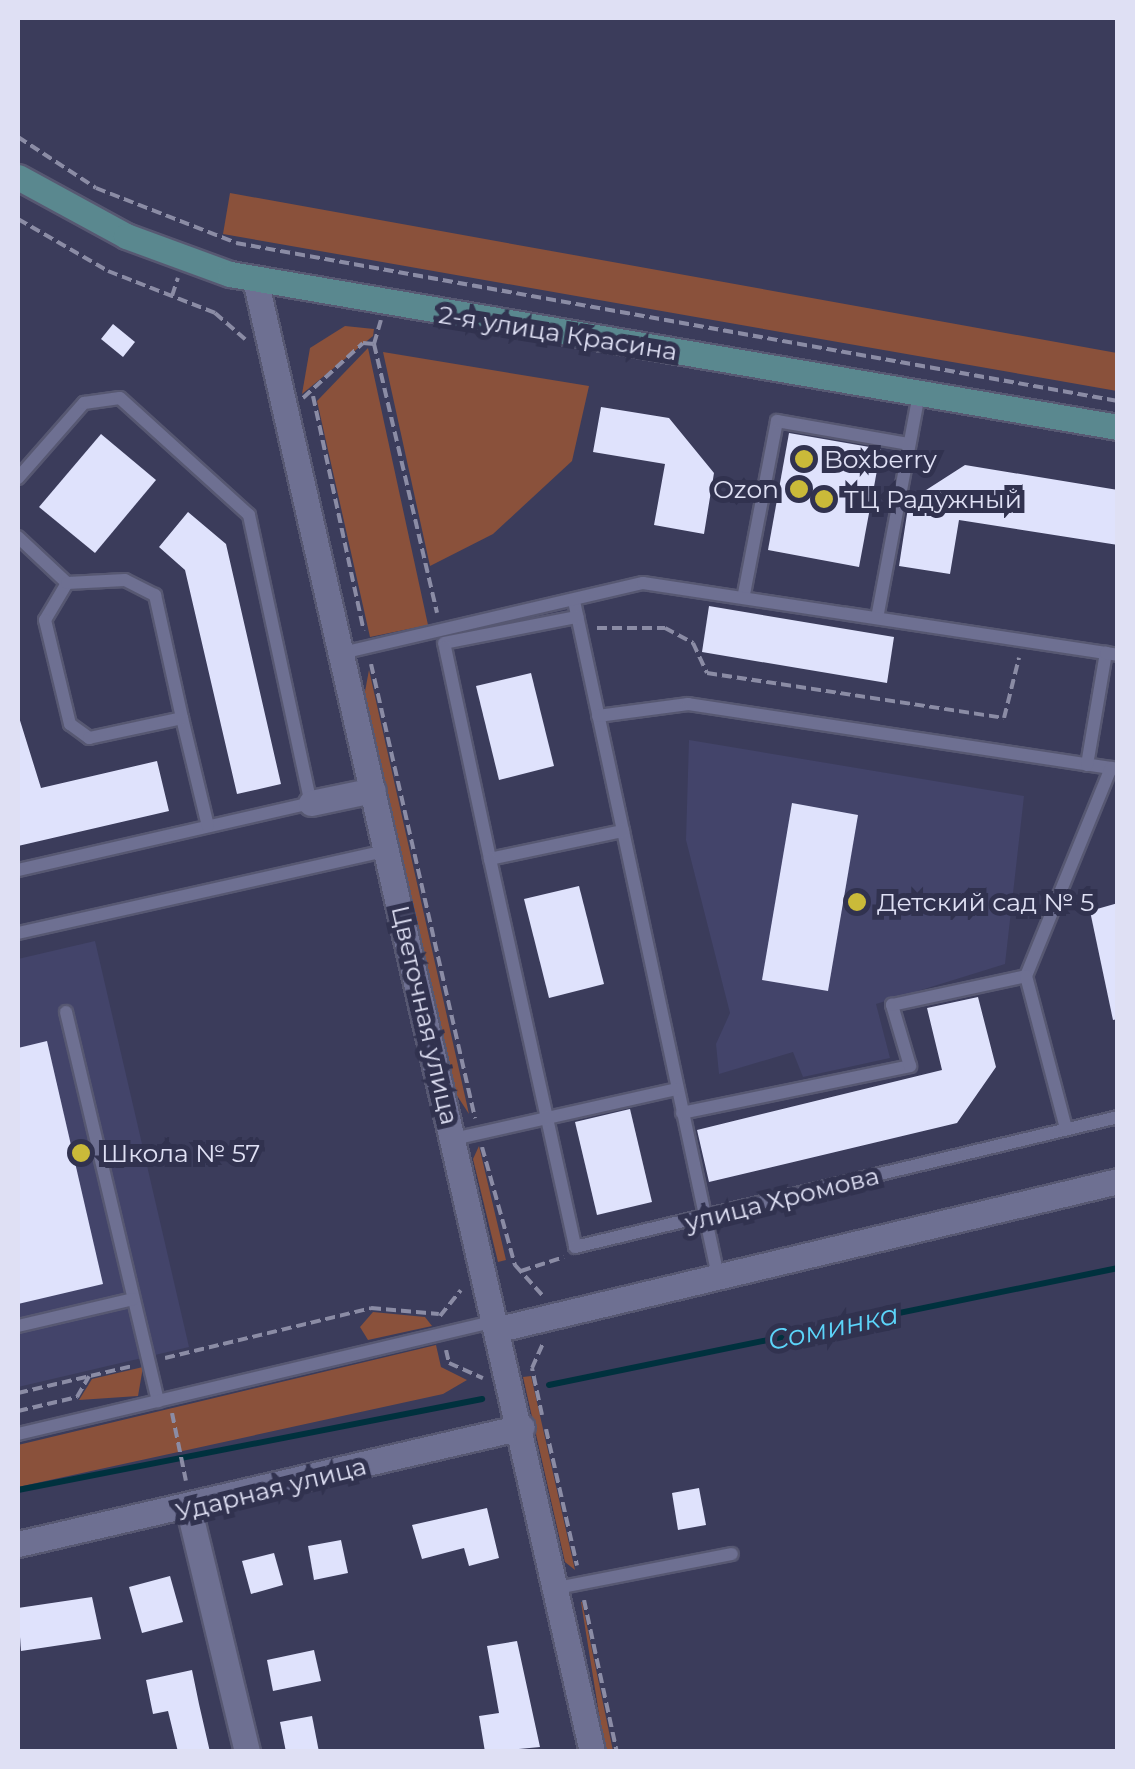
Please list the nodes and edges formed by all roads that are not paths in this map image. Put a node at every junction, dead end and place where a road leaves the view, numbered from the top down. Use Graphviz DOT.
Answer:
graph roads {
  1 [pos="18,177"];
  2 [pos="255,279"];
  3 [pos="919,393"];
  4 [pos="1118,427"];
  5 [pos="910,444"];
  6 [pos="18,478"];
  7 [pos="18,537"];
  8 [pos="67,583"];
  9 [pos="744,594"];
  10 [pos="574,601"];
  11 [pos="878,613"];
  12 [pos="578,623"];
  13 [pos="442,631"];
  14 [pos="445,647"];
  15 [pos="355,650"];
  16 [pos="1112,654"];
  17 [pos="598,716"];
  18 [pos="182,718"];
  19 [pos="1087,765"];
  20 [pos="1114,768"];
  21 [pos="372,790"];
  22 [pos="312,803"];
  23 [pos="208,826"];
  24 [pos="622,831"];
  25 [pos="386,850"];
  26 [pos="490,859"];
  27 [pos="18,870"];
  28 [pos="18,933"];
  29 [pos="1026,976"];
  30 [pos="66,1012"];
  31 [pos="676,1089"];
  32 [pos="682,1113"];
  33 [pos="544,1116"];
  34 [pos="1118,1116"];
  35 [pos="1066,1129"];
  36 [pos="466,1136"];
  37 [pos="1118,1181"];
  38 [pos="704,1219"];
  39 [pos="718,1276"];
  40 [pos="133,1299"];
  41 [pos="498,1325"];
  42 [pos="18,1326"];
  43 [pos="163,1400"];
  44 [pos="522,1427"];
  45 [pos="18,1434"];
  46 [pos="188,1510"];
  47 [pos="18,1544"];
  48 [pos="732,1554"];
  49 [pos="569,1586"];
  50 [pos="246,1752"];
  51 [pos="592,1752"];
  1 -- 2 [label="main road, 2-я улица Красина"];
  2 -- 3 [label="main road, 2-я улица Красина"];
  2 -- 15 [label="street, Цветочная улица"];
  3 -- 4 [label="main road, 2-я улица Красина"];
  3 -- 5 [label="lane"];
  5 -- 9 [label="lane"];
  5 -- 11 [label="lane"];
  6 -- 22 [label="lane"];
  7 -- 8 [label="lane"];
  8 -- 18 [label="lane"];
  8 -- 18 [label="lane"];
  9 -- 10 [label="lane"];
  9 -- 11 [label="lane"];
  10 -- 12 [label="lane"];
  10 -- 13 [label="lane"];
  11 -- 16 [label="lane"];
  12 -- 14 [label="lane"];
  12 -- 17 [label="lane"];
  13 -- 14 [label="lane"];
  13 -- 15 [label="lane"];
  14 -- 26 [label="lane"];
  15 -- 21 [label="street, Цветочная улица"];
  16 -- 19 [label="lane"];
  17 -- 19 [label="lane"];
  17 -- 24 [label="lane"];
  18 -- 23 [label="lane"];
  19 -- 20 [label="lane"];
  20 -- 29 [label="lane"];
  21 -- 22 [label="street"];
  21 -- 25 [label="street, Цветочная улица"];
  22 -- 23 [label="lane"];
  23 -- 27 [label="lane"];
  24 -- 26 [label="lane"];
  24 -- 31 [label="lane"];
  25 -- 28 [label="lane"];
  25 -- 36 [label="street, Цветочная улица"];
  26 -- 33 [label="lane"];
  29 -- 32 [label="lane"];
  29 -- 35 [label="lane"];
  30 -- 40 [label="lane"];
  31 -- 32 [label="lane"];
  31 -- 33 [label="lane"];
  32 -- 38 [label="lane"];
  33 -- 36 [label="lane"];
  33 -- 38 [label="lane, улица Хромова"];
  34 -- 35 [label="lane, улица Хромова"];
  35 -- 38 [label="lane, улица Хромова"];
  36 -- 41 [label="street, Цветочная улица"];
  37 -- 39 [label="street"];
  38 -- 39 [label="lane"];
  39 -- 41 [label="street"];
  40 -- 42 [label="lane"];
  40 -- 43 [label="lane"];
  41 -- 43 [label="lane"];
  41 -- 44 [label="street, Цветочная улица"];
  43 -- 45 [label="lane"];
  44 -- 46 [label="street, Ударная улица"];
  44 -- 49 [label="street, Цветочная улица"];
  46 -- 47 [label="street, Ударная улица"];
  46 -- 50 [label="street"];
  48 -- 49 [label="lane"];
  49 -- 51 [label="street, Цветочная улица"];
}
